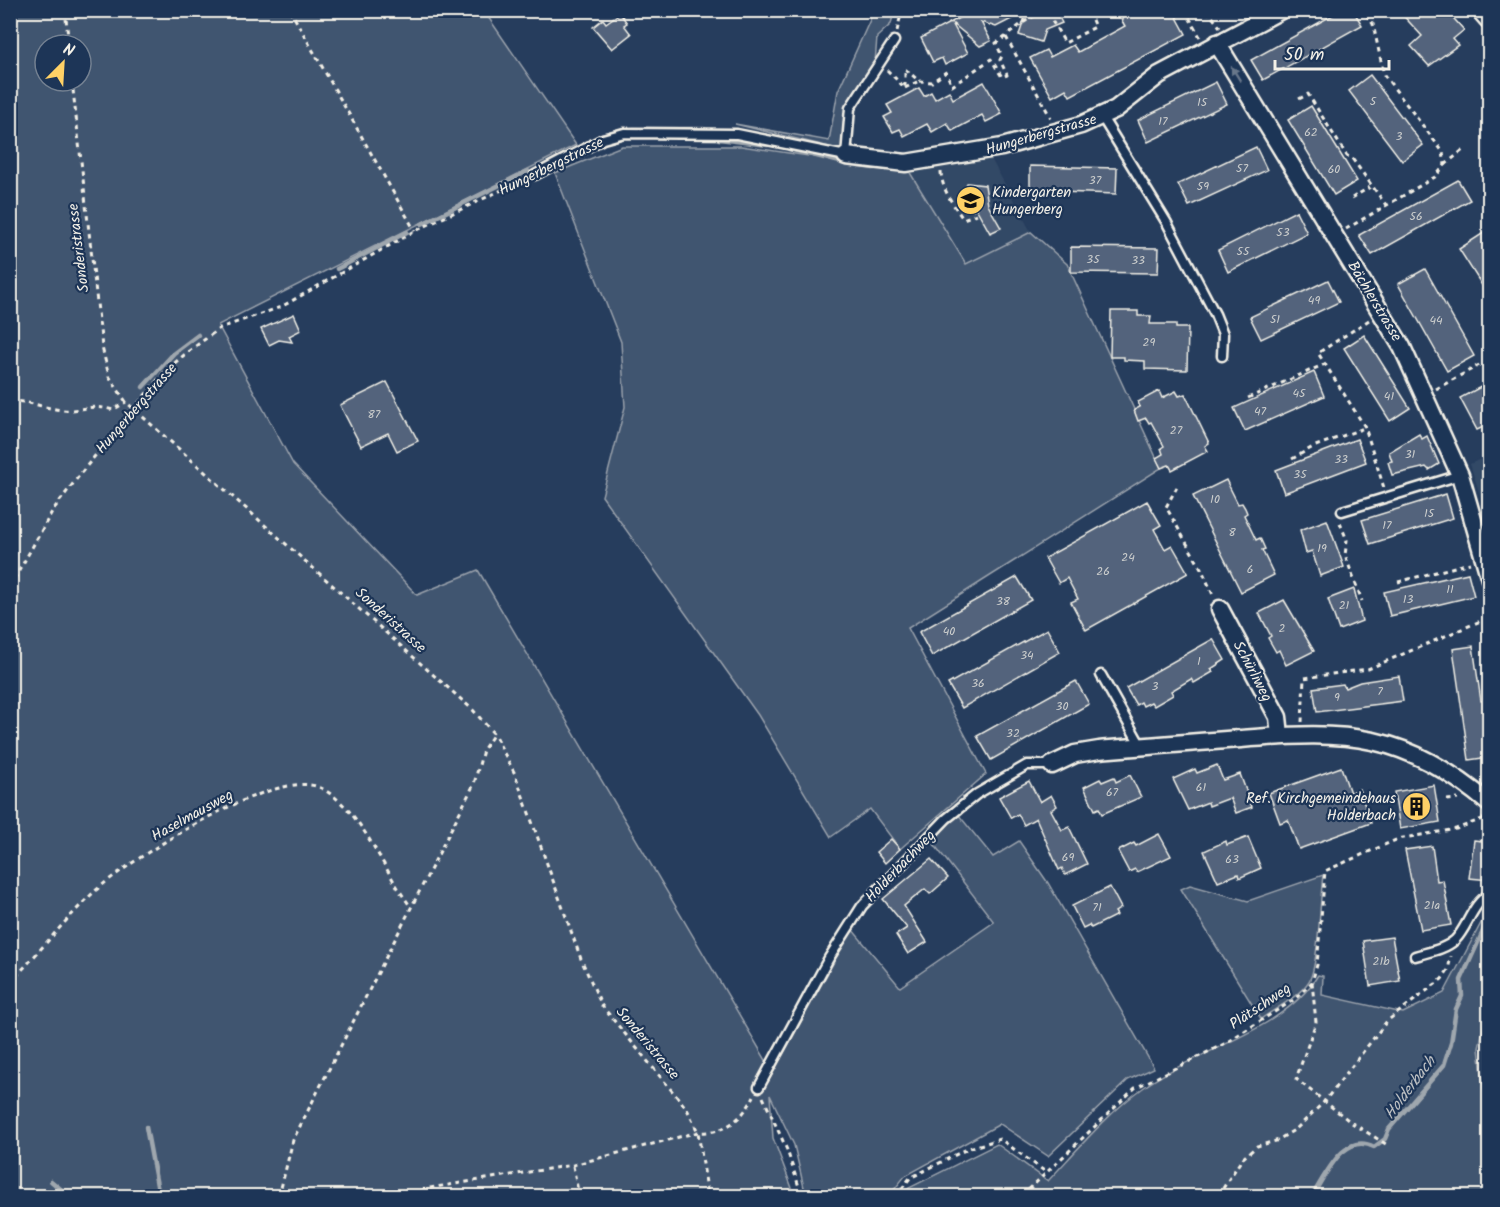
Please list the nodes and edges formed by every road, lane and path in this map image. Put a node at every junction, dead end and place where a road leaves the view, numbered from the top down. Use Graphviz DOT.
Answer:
graph roads {
  1 [pos="65,10"];
  2 [pos="290,10"];
  3 [pos="902,10"];
  4 [pos="1098,10"];
  5 [pos="1185,10"];
  6 [pos="1208,10"];
  7 [pos="1281,10"];
  8 [pos="1364,10"];
  9 [pos="1483,10"];
  10 [pos="1035,12"];
  11 [pos="1490,18"];
  12 [pos="68,33"];
  13 [pos="1006,37"];
  14 [pos="1214,38"];
  15 [pos="894,41"];
  16 [pos="880,65"];
  17 [pos="919,81"];
  18 [pos="905,88"];
  19 [pos="73,93"];
  20 [pos="1299,99"];
  21 [pos="1102,117"];
  22 [pos="1053,123"];
  23 [pos="1464,149"];
  24 [pos="846,156"];
  25 [pos="940,158"];
  26 [pos="1445,165"];
  27 [pos="535,175"];
  28 [pos="1370,187"];
  29 [pos="1352,198"];
  30 [pos="1386,205"];
  31 [pos="976,214"];
  32 [pos="1344,230"];
  33 [pos="415,231"];
  34 [pos="1368,321"];
  35 [pos="1222,356"];
  36 [pos="1490,359"];
  37 [pos="1325,364"];
  38 [pos="1436,389"];
  39 [pos="1248,398"];
  40 [pos="10,401"];
  41 [pos="126,402"];
  42 [pos="134,406"];
  43 [pos="1365,427"];
  44 [pos="1292,459"];
  45 [pos="1460,475"];
  46 [pos="1177,487"];
  47 [pos="1385,490"];
  48 [pos="1342,511"];
  49 [pos="1339,522"];
  50 [pos="1478,561"];
  51 [pos="1490,579"];
  52 [pos="12,581"];
  53 [pos="1398,582"];
  54 [pos="10,586"];
  55 [pos="1362,601"];
  56 [pos="1220,609"];
  57 [pos="1490,617"];
  58 [pos="1101,675"];
  59 [pos="1302,725"];
  60 [pos="494,734"];
  61 [pos="1280,735"];
  62 [pos="1141,747"];
  63 [pos="1052,765"];
  64 [pos="1461,799"];
  65 [pos="1447,800"];
  66 [pos="1489,809"];
  67 [pos="1490,894"];
  68 [pos="411,907"];
  69 [pos="1454,941"];
  70 [pos="1414,956"];
  71 [pos="1312,982"];
  72 [pos="10,983"];
  73 [pos="759,1087"];
  74 [pos="1324,1102"];
  75 [pos="698,1132"];
  76 [pos="1387,1145"];
  77 [pos="573,1165"];
  78 [pos="1047,1173"];
  79 [pos="708,1191"];
  80 [pos="279,1197"];
  81 [pos="404,1197"];
  82 [pos="579,1197"];
  83 [pos="700,1197"];
  84 [pos="708,1197"];
  85 [pos="802,1197"];
  86 [pos="896,1197"];
  87 [pos="1022,1197"];
  88 [pos="1218,1197"];
  1 -- 12 [label="path"];
  2 -- 33 [label="path"];
  3 -- 15 [label="path"];
  4 -- 10 [label="path"];
  5 -- 14 [label="path"];
  6 -- 14 [label="path"];
  7 -- 14 [label="street, Hungerbergstrasse"];
  8 -- 26 [label="path"];
  9 -- 11 [label="street"];
  10 -- 13 [label="path"];
  13 -- 17 [label="path"];
  13 -- 22 [label="path"];
  14 -- 21 [label="street, Hungerbergstrasse"];
  45 -- 14 [label="street, Bächlerstrasse, one-way"];
  15 -- 16 [label="lane"];
  16 -- 18 [label="path"];
  16 -- 24 [label="lane"];
  17 -- 18 [label="path"];
  17 -- 18 [label="path"];
  19 -- 41 [label="path, Sonderistrasse"];
  20 -- 28 [label="path"];
  21 -- 25 [label="street, Hungerbergstrasse"];
  21 -- 35 [label="lane"];
  23 -- 26 [label="path"];
  24 -- 25 [label="street, Hungerbergstrasse"];
  24 -- 27 [label="lane, Hungerbergstrasse"];
  25 -- 31 [label="path"];
  26 -- 30 [label="path"];
  27 -- 33 [label="path, Hungerbergstrasse"];
  28 -- 29 [label="path"];
  28 -- 30 [label="path"];
  30 -- 32 [label="path"];
  33 -- 42 [label="path, Hungerbergstrasse"];
  34 -- 37 [label="path"];
  36 -- 38 [label="path"];
  37 -- 39 [label="path"];
  37 -- 43 [label="path"];
  40 -- 41 [label="path"];
  41 -- 42 [label="path, Sonderistrasse"];
  42 -- 52 [label="path, Hungerbergstrasse"];
  42 -- 60 [label="path, Sonderistrasse"];
  43 -- 44 [label="path"];
  43 -- 47 [label="path"];
  45 -- 48 [label="lane"];
  45 -- 51 [label="street, Bächlerstrasse"];
  46 -- 56 [label="path"];
  49 -- 55 [label="path"];
  50 -- 53 [label="path"];
  52 -- 54 [label="path, Hungerbergstrasse"];
  56 -- 61 [label="street, Schürliweg"];
  57 -- 59 [label="path"];
  58 -- 62 [label="lane"];
  60 -- 68 [label="path"];
  60 -- 75 [label="path, Sonderistrasse"];
  61 -- 62 [label="street, Holderbachweg"];
  61 -- 66 [label="street, Holderbachweg"];
  62 -- 63 [label="street, Holderbachweg"];
  63 -- 73 [label="lane, Holderbachweg"];
  64 -- 65 [label="path"];
  66 -- 71 [label="path, Plätschweg"];
  67 -- 69 [label="lane"];
  68 -- 72 [label="path, Haselmausweg"];
  68 -- 80 [label="path"];
  69 -- 70 [label="lane"];
  69 -- 74 [label="path"];
  71 -- 74 [label="path"];
  71 -- 78 [label="path, Plätschweg"];
  73 -- 75 [label="path"];
  73 -- 85 [label="path"];
  74 -- 76 [label="path"];
  74 -- 88 [label="path"];
  75 -- 77 [label="path"];
  75 -- 79 [label="path, Sonderistrasse"];
  77 -- 81 [label="path"];
  77 -- 82 [label="path"];
  78 -- 86 [label="path"];
  78 -- 87 [label="path, Plätschweg"];
  79 -- 83 [label="path"];
  79 -- 84 [label="path, Sonderistrasse"];
}
